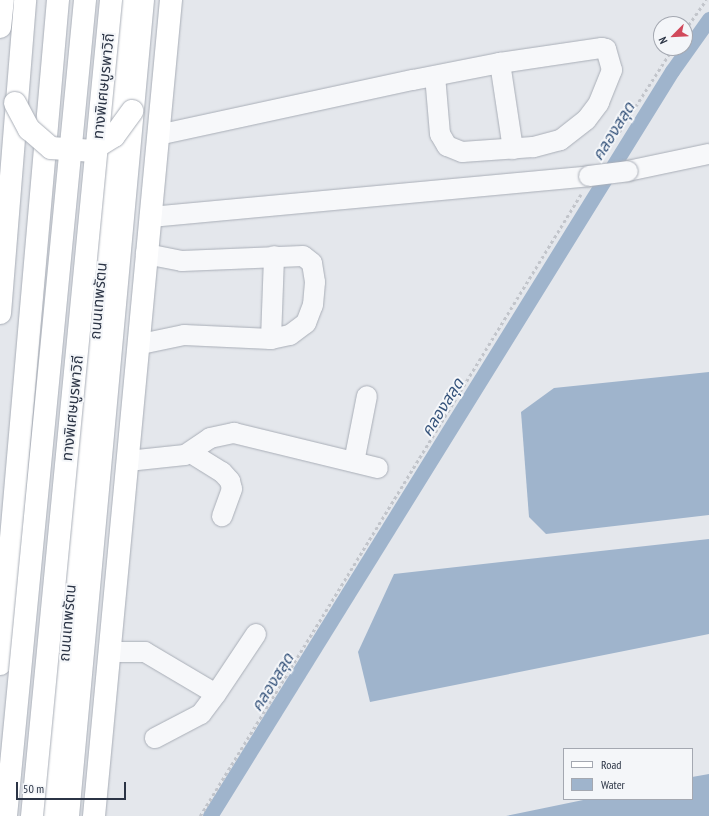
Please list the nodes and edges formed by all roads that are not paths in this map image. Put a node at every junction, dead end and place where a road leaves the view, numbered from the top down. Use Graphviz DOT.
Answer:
graph roads {
  1 [pos="3,0"];
  2 [pos="25,0"];
  3 [pos="58,0"];
  4 [pos="85,0"];
  5 [pos="112,0"];
  6 [pos="126,0"];
  7 [pos="143,0"];
  8 [pos="171,0"];
  9 [pos="0,27"];
  10 [pos="500,63"];
  11 [pos="435,76"];
  12 [pos="15,103"];
  13 [pos="132,111"];
  14 [pos="158,135"];
  15 [pos="513,149"];
  16 [pos="709,154"];
  17 [pos="150,218"];
  18 [pos="146,254"];
  19 [pos="274,256"];
  20 [pos="0,313"];
  21 [pos="271,339"];
  22 [pos="141,344"];
  23 [pos="366,396"];
  24 [pos="191,453"];
  25 [pos="128,461"];
  26 [pos="354,462"];
  27 [pos="378,468"];
  28 [pos="222,516"];
  29 [pos="256,634"];
  30 [pos="109,652"];
  31 [pos="0,664"];
  32 [pos="216,694"];
  33 [pos="155,738"];
  34 [pos="6,816"];
  35 [pos="32,816"];
  36 [pos="48,816"];
  37 [pos="68,816"];
  38 [pos="94,816"];
  1 -- 9 [label="main road"];
  2 -- 12 [label="main road"];
  3 -- 31 [label="main road"];
  4 -- 34 [label="main road, ทางพิเศษบูรพาวิถี, bridge"];
  5 -- 35 [label="main road, ทางพิเศษบูรพาวิถี, bridge"];
  6 -- 36 [label="main road, ถนนเทพรัตน"];
  7 -- 13 [label="main road"];
  8 -- 14 [label="main road"];
  10 -- 11 [label="street"];
  10 -- 15 [label="street"];
  10 -- 15 [label="street"];
  11 -- 14 [label="street"];
  11 -- 15 [label="street"];
  12 -- 13 [label="main road, bridge"];
  12 -- 20 [label="main road"];
  13 -- 37 [label="main road"];
  14 -- 17 [label="main road"];
  16 -- 17 [label="street, bridge"];
  17 -- 18 [label="main road"];
  18 -- 19 [label="street"];
  18 -- 22 [label="main road"];
  19 -- 21 [label="street"];
  19 -- 21 [label="street"];
  21 -- 22 [label="street"];
  22 -- 25 [label="main road"];
  23 -- 26 [label="street"];
  24 -- 25 [label="street"];
  24 -- 26 [label="street"];
  24 -- 28 [label="street"];
  25 -- 30 [label="main road"];
  26 -- 27 [label="street"];
  29 -- 32 [label="street"];
  30 -- 32 [label="street"];
  30 -- 38 [label="main road"];
  32 -- 33 [label="street"];
}
